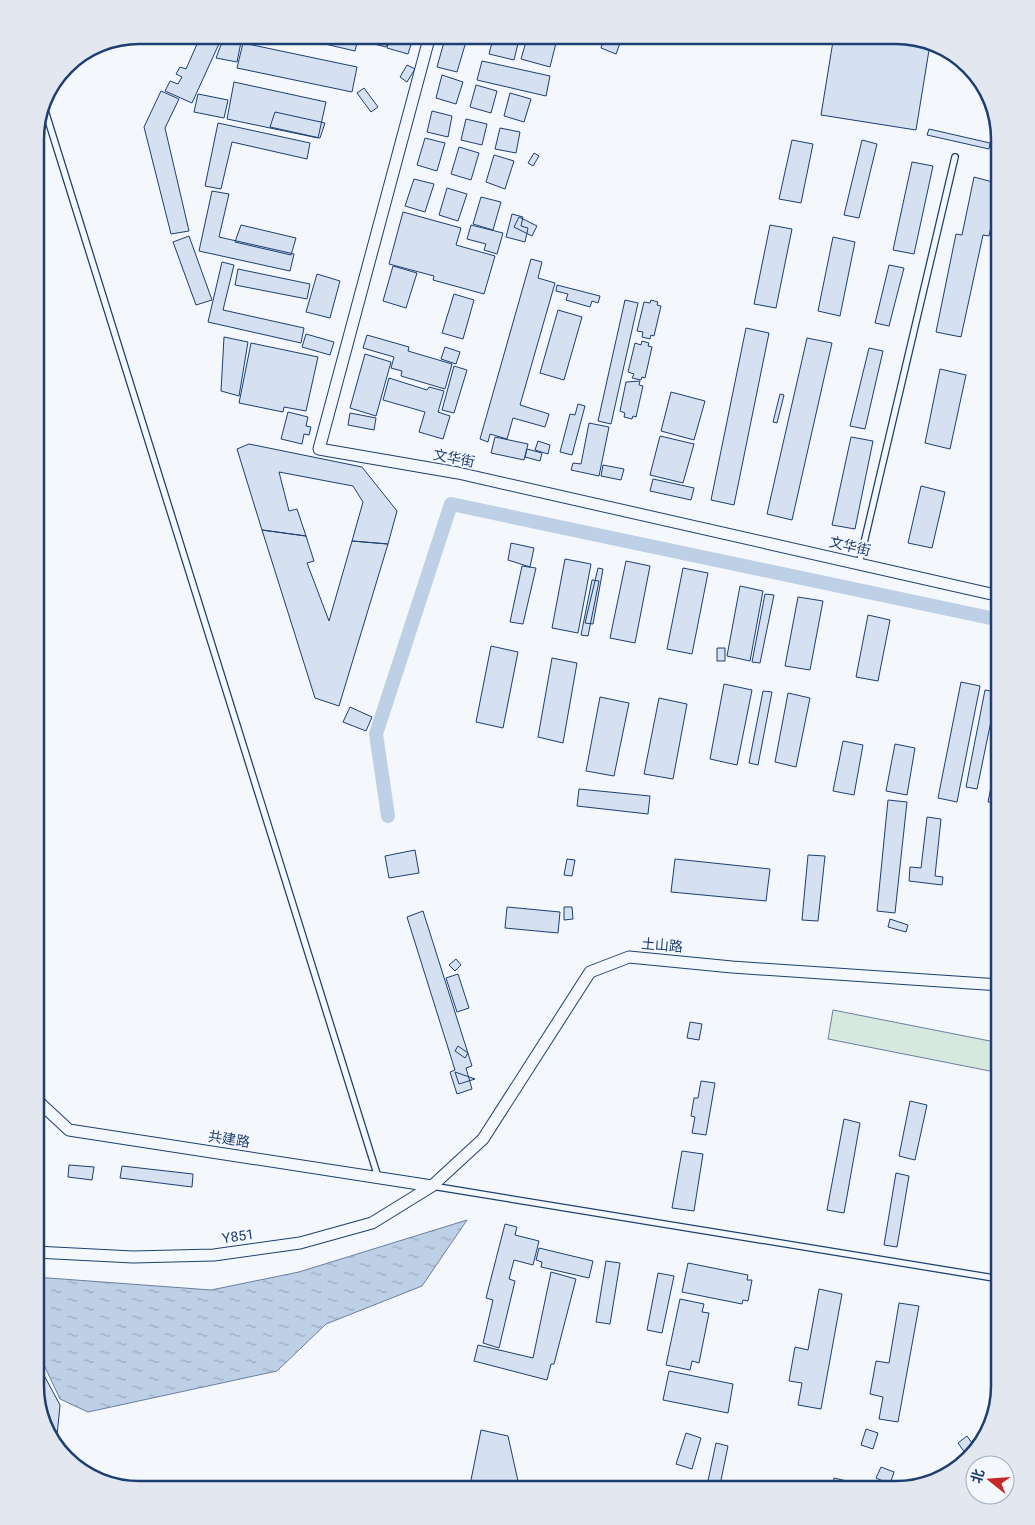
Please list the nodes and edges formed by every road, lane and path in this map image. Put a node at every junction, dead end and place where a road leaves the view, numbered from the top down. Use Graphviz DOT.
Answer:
graph roads {
  1 [pos="428,44"];
  2 [pos="47,116"];
  3 [pos="955,157"];
  4 [pos="859,564"];
  5 [pos="991,594"];
  6 [pos="991,984"];
  7 [pos="44,1107"];
  8 [pos="378,1177"];
  9 [pos="432,1186"];
  10 [pos="44,1252"];
  11 [pos="991,1278"];
  1 -- 4 [label="street, 文华街"];
  2 -- 8 [label="lane"];
  3 -- 4 [label="lane"];
  4 -- 5 [label="street, 文华街"];
  6 -- 9 [label="street, 土山路"];
  7 -- 8 [label="street, 共建路"];
  8 -- 9 [label="street, 共建路"];
  9 -- 10 [label="street, Y851"];
  9 -- 11 [label="lane"];
}
